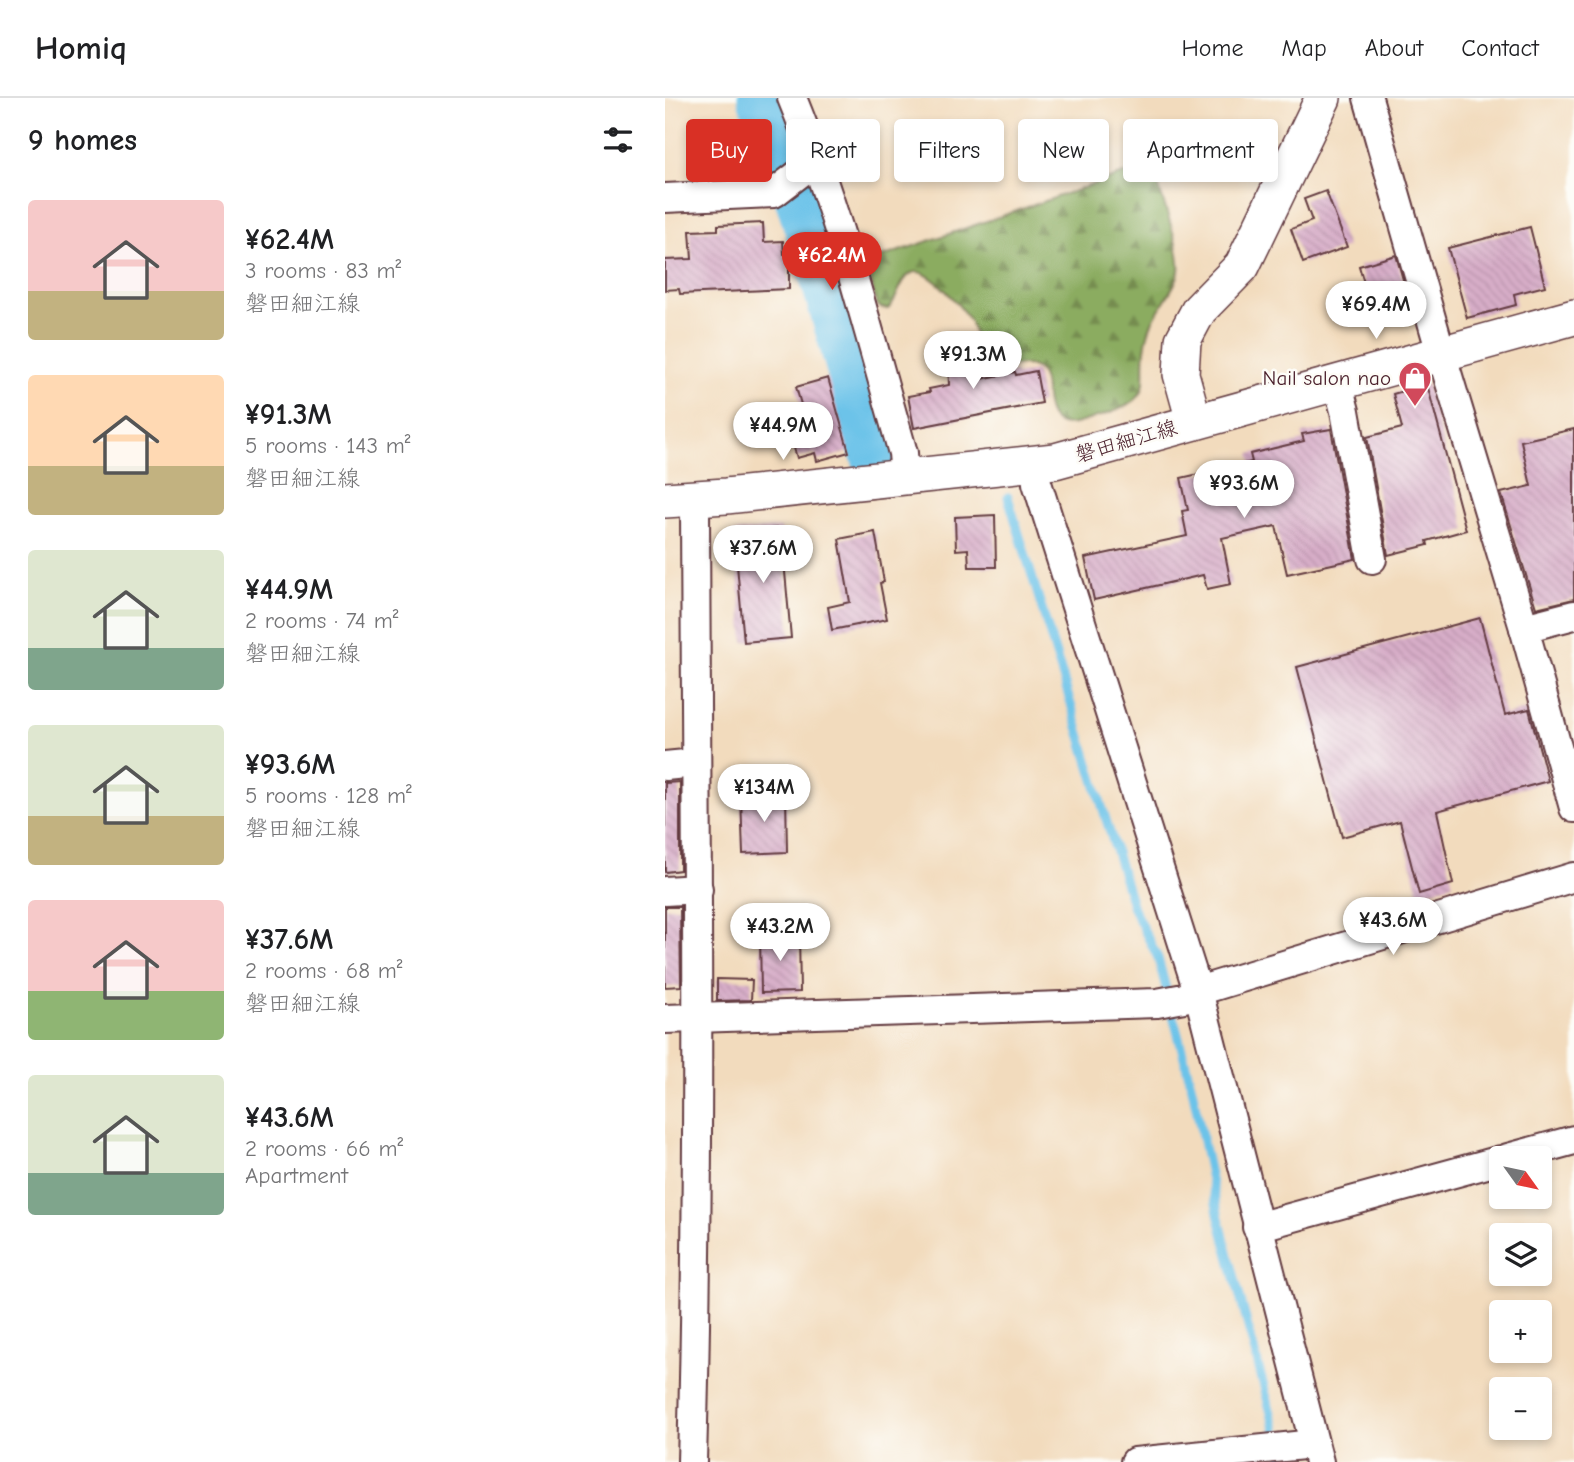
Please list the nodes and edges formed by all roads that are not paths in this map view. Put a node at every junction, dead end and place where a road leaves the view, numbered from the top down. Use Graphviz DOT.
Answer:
graph roads {
  1 [pos="792,98"];
  2 [pos="1324,98"];
  3 [pos="1368,98"];
  4 [pos="795,119"];
  5 [pos="790,182"];
  6 [pos="807,182"];
  7 [pos="665,198"];
  8 [pos="1574,317"];
  9 [pos="1441,353"];
  10 [pos="1337,381"];
  11 [pos="1194,421"];
  12 [pos="1035,464"];
  13 [pos="905,478"];
  14 [pos="680,499"];
  15 [pos="1372,559"];
  16 [pos="1574,615"];
  17 [pos="1524,628"];
  18 [pos="696,763"];
  19 [pos="665,766"];
  20 [pos="1574,808"];
  21 [pos="1574,877"];
  22 [pos="698,889"];
  23 [pos="665,891"];
  24 [pos="1179,997"];
  25 [pos="699,1017"];
  26 [pos="665,1019"];
  27 [pos="1574,1140"];
  28 [pos="1552,1146"];
  29 [pos="1489,1163"];
  30 [pos="1257,1227"];
  31 [pos="1310,1450"];
  32 [pos="692,1462"];
  33 [pos="1135,1462"];
  1 -- 4 [label="street"];
  2 -- 11 [label="main road"];
  3 -- 9 [label="street"];
  5 -- 7 [label="street"];
  6 -- 13 [label="street"];
  8 -- 9 [label="main road, 磐田細江線"];
  9 -- 10 [label="main road, 磐田細江線"];
  9 -- 17 [label="street"];
  10 -- 11 [label="main road, 磐田細江線"];
  10 -- 15 [label="street"];
  11 -- 12 [label="main road, 磐田細江線"];
  12 -- 13 [label="main road, 磐田細江線"];
  12 -- 24 [label="street"];
  13 -- 14 [label="main road, 磐田細江線"];
  14 -- 18 [label="street"];
  16 -- 17 [label="street"];
  17 -- 20 [label="street"];
  18 -- 19 [label="street"];
  18 -- 22 [label="street"];
  21 -- 24 [label="street"];
  22 -- 23 [label="street"];
  22 -- 25 [label="street"];
  24 -- 25 [label="street"];
  24 -- 30 [label="street"];
  25 -- 26 [label="street"];
  25 -- 32 [label="street"];
  27 -- 28 [label="street"];
  29 -- 30 [label="street"];
  30 -- 31 [label="street"];
  31 -- 33 [label="street"];
}
